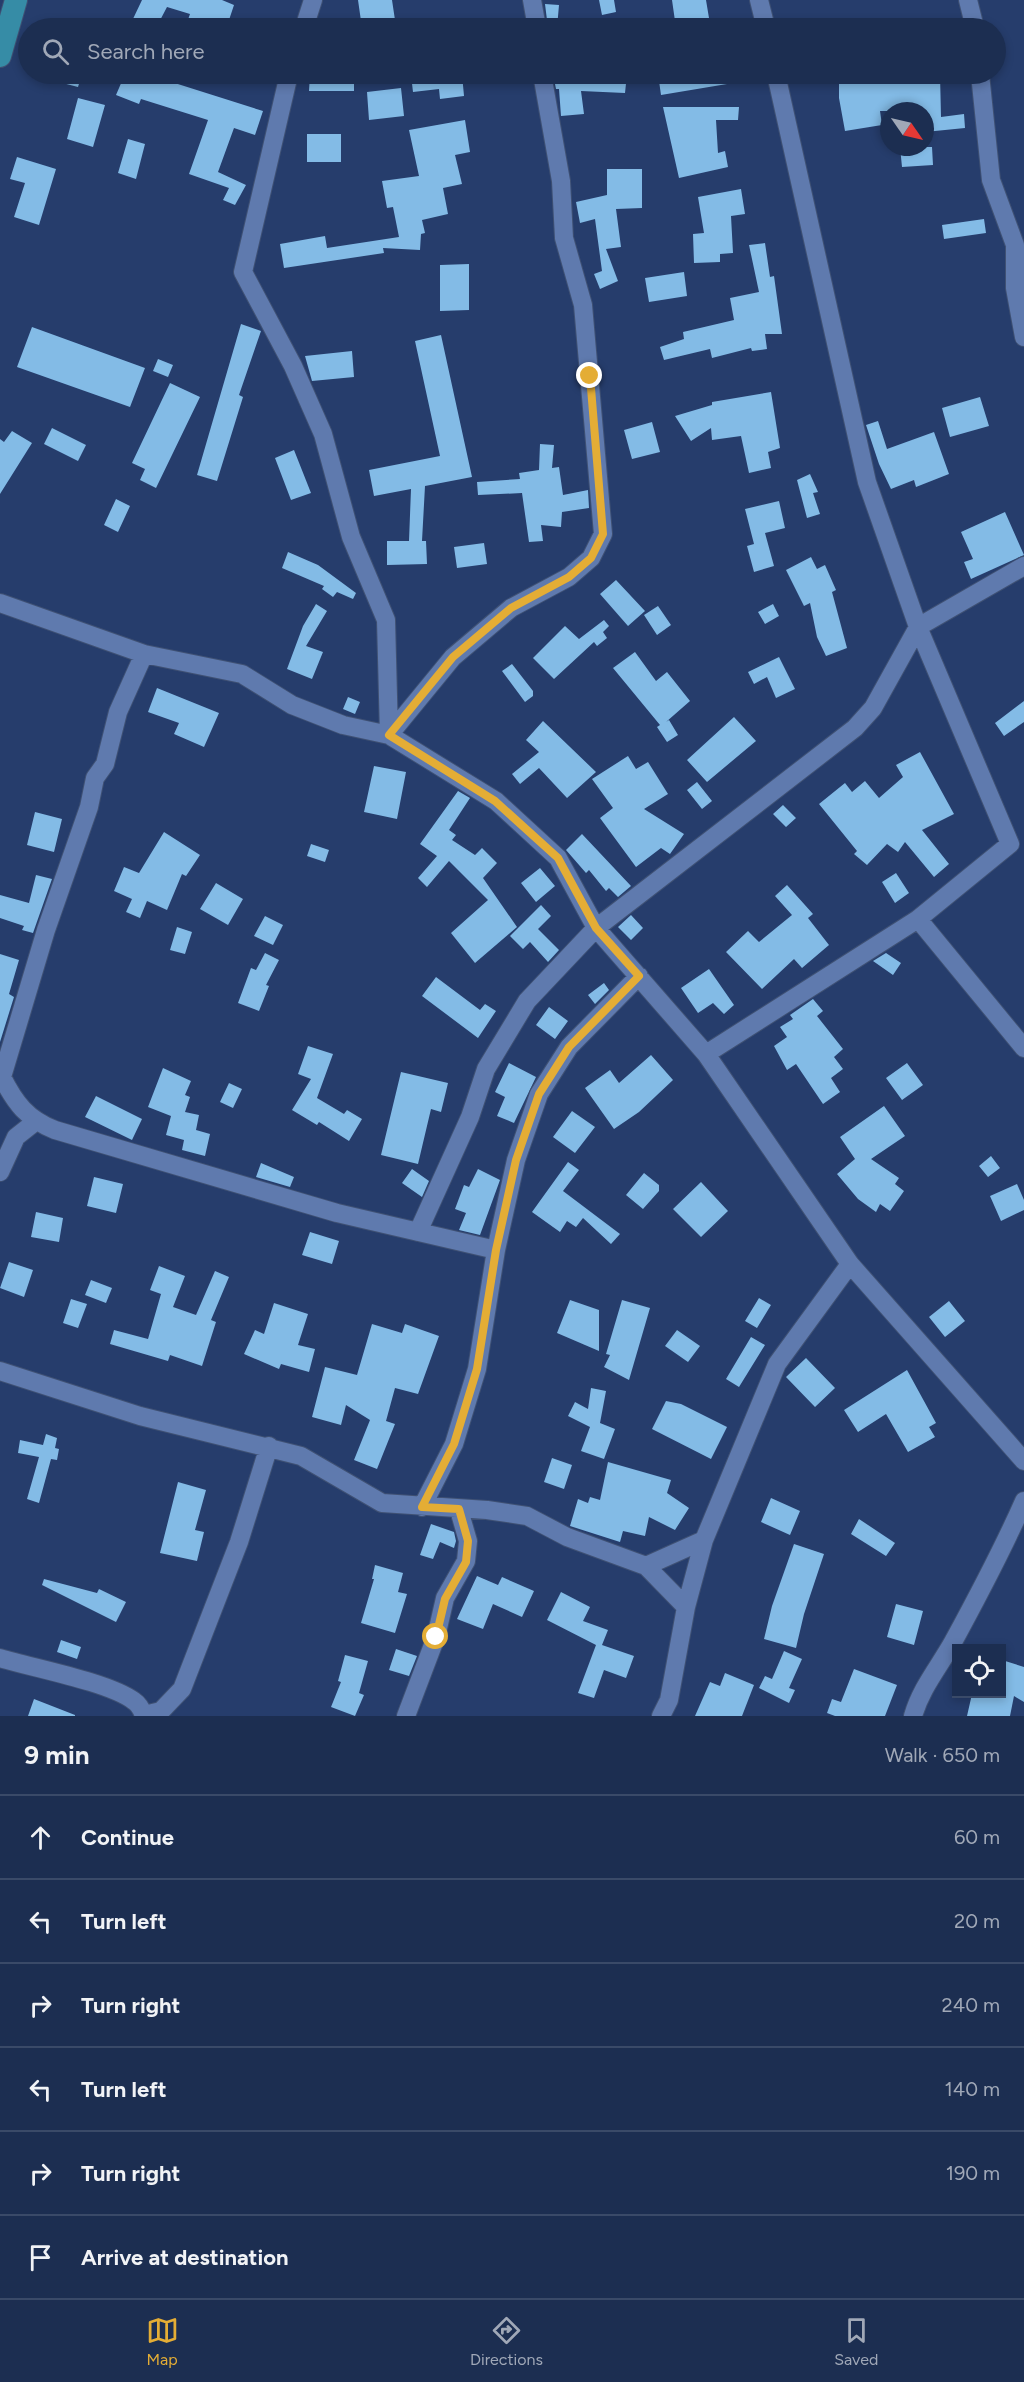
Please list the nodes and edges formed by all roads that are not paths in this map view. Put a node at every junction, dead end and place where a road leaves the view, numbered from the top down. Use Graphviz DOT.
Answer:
graph roads {
  1 [pos="16,0"];
  2 [pos="313,0"];
  3 [pos="532,0"];
  4 [pos="759,0"];
  5 [pos="968,0"];
  6 [pos="307,18"];
  7 [pos="535,18"];
  8 [pos="764,18"];
  9 [pos="972,18"];
  10 [pos="0,56"];
  11 [pos="287,84"];
  12 [pos="544,84"];
  13 [pos="778,84"];
  14 [pos="982,84"];
  15 [pos="1020,241"];
  16 [pos="1024,337"];
  17 [pos="1024,566"];
  18 [pos="0,603"];
  19 [pos="918,627"];
  20 [pos="144,654"];
  21 [pos="389,735"];
  22 [pos="1024,832"];
  23 [pos="1010,844"];
  24 [pos="918,919"];
  25 [pos="596,928"];
  26 [pos="639,976"];
  27 [pos="1024,1048"];
  28 [pos="706,1054"];
  29 [pos="35,1122"];
  30 [pos="0,1172"];
  31 [pos="418,1232"];
  32 [pos="496,1250"];
  33 [pos="850,1264"];
  34 [pos="0,1371"];
  35 [pos="269,1446"];
  36 [pos="1024,1461"];
  37 [pos="1024,1500"];
  38 [pos="422,1507"];
  39 [pos="459,1509"];
  40 [pos="704,1540"];
  41 [pos="646,1566"];
  42 [pos="686,1607"];
  43 [pos="0,1659"];
  44 [pos="144,1715"];
  45 [pos="406,1716"];
  46 [pos="661,1716"];
  47 [pos="913,1716"];
  1 -- 10 [label="main road"];
  2 -- 6 [label="street"];
  3 -- 7 [label="street"];
  4 -- 8 [label="street"];
  5 -- 9 [label="street"];
  11 -- 21 [label="street"];
  12 -- 21 [label="street"];
  13 -- 19 [label="street"];
  14 -- 15 [label="street"];
  15 -- 16 [label="street"];
  17 -- 19 [label="street"];
  18 -- 20 [label="street"];
  19 -- 23 [label="street"];
  19 -- 25 [label="street"];
  20 -- 21 [label="street"];
  20 -- 29 [label="street"];
  21 -- 25 [label="street"];
  22 -- 23 [label="street"];
  23 -- 24 [label="street"];
  24 -- 27 [label="street"];
  24 -- 28 [label="street"];
  25 -- 26 [label="street"];
  25 -- 31 [label="street"];
  26 -- 28 [label="street"];
  26 -- 32 [label="street"];
  28 -- 33 [label="street"];
  29 -- 30 [label="street"];
  29 -- 31 [label="street"];
  31 -- 32 [label="street"];
  32 -- 38 [label="street"];
  33 -- 36 [label="street"];
  33 -- 40 [label="street"];
  34 -- 35 [label="street"];
  35 -- 38 [label="street"];
  35 -- 44 [label="street"];
  37 -- 47 [label="street"];
  38 -- 39 [label="street"];
  39 -- 41 [label="street"];
  39 -- 45 [label="street"];
  40 -- 41 [label="street"];
  40 -- 42 [label="street"];
  41 -- 42 [label="street"];
  42 -- 46 [label="street"];
  43 -- 44 [label="street"];
}
